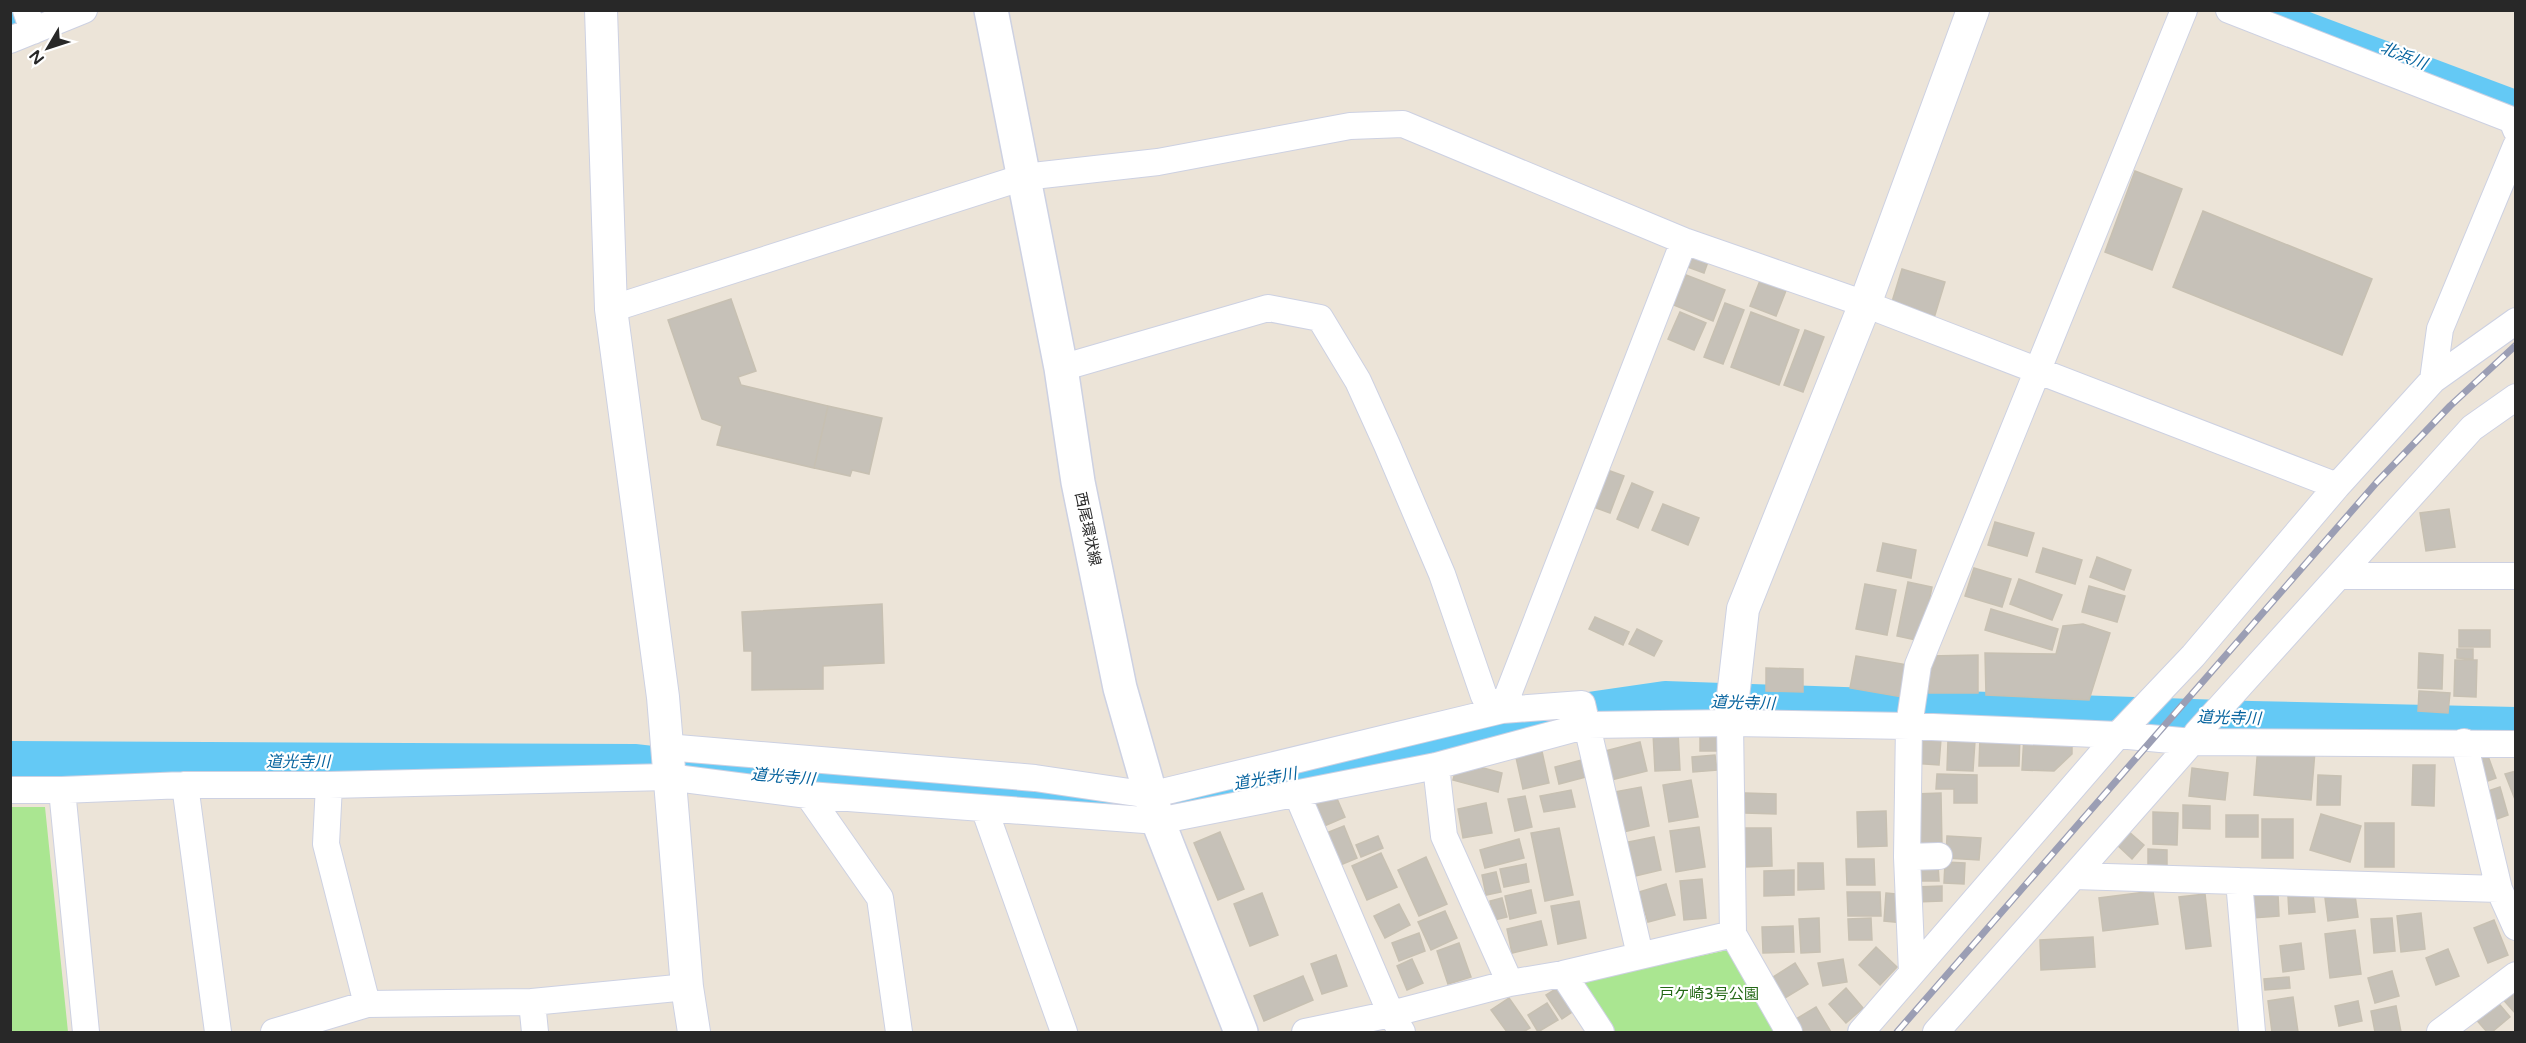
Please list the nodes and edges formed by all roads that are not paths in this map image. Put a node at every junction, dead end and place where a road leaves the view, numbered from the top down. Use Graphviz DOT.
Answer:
graph roads {
  1 [pos="84,10"];
  2 [pos="601,10"];
  3 [pos="991,10"];
  4 [pos="1972,10"];
  5 [pos="2184,10"];
  6 [pos="2229,10"];
  7 [pos="25,24"];
  8 [pos="2516,130"];
  9 [pos="2516,146"];
  10 [pos="1024,177"];
  11 [pos="1683,241"];
  12 [pos="1865,304"];
  13 [pos="611,309"];
  14 [pos="2516,321"];
  15 [pos="1060,368"];
  16 [pos="2038,370"];
  17 [pos="2433,380"];
  18 [pos="2516,397"];
  19 [pos="2337,486"];
  20 [pos="2340,576"];
  21 [pos="2516,576"];
  22 [pos="1502,710"];
  23 [pos="1585,717"];
  24 [pos="1730,722"];
  25 [pos="1909,725"];
  26 [pos="2119,734"];
  27 [pos="2194,738"];
  28 [pos="2464,742"];
  29 [pos="2516,744"];
  30 [pos="667,762"];
  31 [pos="1436,766"];
  32 [pos="185,785"];
  33 [pos="329,785"];
  34 [pos="10,790"];
  35 [pos="62,790"];
  36 [pos="1297,794"];
  37 [pos="808,795"];
  38 [pos="984,808"];
  39 [pos="1154,808"];
  40 [pos="1939,856"];
  41 [pos="1907,857"];
  42 [pos="2074,876"];
  43 [pos="2239,881"];
  44 [pos="2499,889"];
  45 [pos="2516,927"];
  46 [pos="1733,934"];
  47 [pos="1640,955"];
  48 [pos="1912,973"];
  49 [pos="1563,974"];
  50 [pos="2516,975"];
  51 [pos="1510,983"];
  52 [pos="687,987"];
  53 [pos="532,1002"];
  54 [pos="367,1004"];
  55 [pos="1396,1023"];
  56 [pos="86,1032"];
  57 [pos="218,1032"];
  58 [pos="274,1032"];
  59 [pos="536,1032"];
  60 [pos="694,1032"];
  61 [pos="899,1032"];
  62 [pos="1064,1032"];
  63 [pos="1241,1032"];
  64 [pos="1305,1032"];
  65 [pos="1601,1032"];
  66 [pos="1789,1032"];
  67 [pos="1861,1032"];
  68 [pos="1936,1032"];
  69 [pos="2252,1032"];
  70 [pos="2442,1032"];
  1 -- 7 [label="street"];
  2 -- 13 [label="street"];
  3 -- 10 [label="main road, 西尾環状線"];
  4 -- 12 [label="street"];
  5 -- 16 [label="street"];
  6 -- 8 [label="street"];
  9 -- 17 [label="street"];
  10 -- 11 [label="street"];
  10 -- 13 [label="street"];
  10 -- 15 [label="main road, 西尾環状線"];
  11 -- 12 [label="street"];
  11 -- 22 [label="street"];
  12 -- 16 [label="street"];
  12 -- 24 [label="street"];
  13 -- 30 [label="street"];
  14 -- 17 [label="street"];
  15 -- 22 [label="street"];
  15 -- 39 [label="main road, 西尾環状線"];
  16 -- 19 [label="street"];
  16 -- 25 [label="street"];
  17 -- 19 [label="street"];
  18 -- 20 [label="street"];
  19 -- 26 [label="street"];
  20 -- 21 [label="street"];
  20 -- 27 [label="street"];
  22 -- 23 [label="street"];
  22 -- 39 [label="street"];
  23 -- 24 [label="street"];
  23 -- 31 [label="street"];
  23 -- 47 [label="street"];
  24 -- 25 [label="street"];
  24 -- 46 [label="street"];
  25 -- 26 [label="street"];
  25 -- 41 [label="street"];
  26 -- 27 [label="street"];
  26 -- 48 [label="street"];
  27 -- 28 [label="street"];
  27 -- 42 [label="street"];
  28 -- 29 [label="street"];
  28 -- 44 [label="street"];
  30 -- 33 [label="street"];
  30 -- 37 [label="street"];
  30 -- 39 [label="street"];
  30 -- 52 [label="street"];
  31 -- 36 [label="street"];
  31 -- 51 [label="street"];
  32 -- 33 [label="street"];
  32 -- 35 [label="street"];
  32 -- 57 [label="street"];
  33 -- 54 [label="street"];
  34 -- 35 [label="street"];
  35 -- 56 [label="street"];
  36 -- 39 [label="street"];
  36 -- 55 [label="street"];
  37 -- 38 [label="street"];
  37 -- 61 [label="street"];
  38 -- 39 [label="street"];
  38 -- 62 [label="street"];
  39 -- 63 [label="main road, 西尾環状線"];
  40 -- 41 [label="street"];
  41 -- 48 [label="street"];
  42 -- 43 [label="street"];
  42 -- 68 [label="street"];
  43 -- 44 [label="street"];
  43 -- 69 [label="street"];
  44 -- 45 [label="street"];
  46 -- 47 [label="street"];
  46 -- 66 [label="street"];
  47 -- 49 [label="street"];
  48 -- 67 [label="street"];
  49 -- 51 [label="street"];
  49 -- 65 [label="street"];
  50 -- 70 [label="street"];
  51 -- 55 [label="street"];
  52 -- 53 [label="street"];
  52 -- 60 [label="street"];
  53 -- 54 [label="street"];
  53 -- 59 [label="street"];
  54 -- 58 [label="street"];
  55 -- 64 [label="street"];
}
